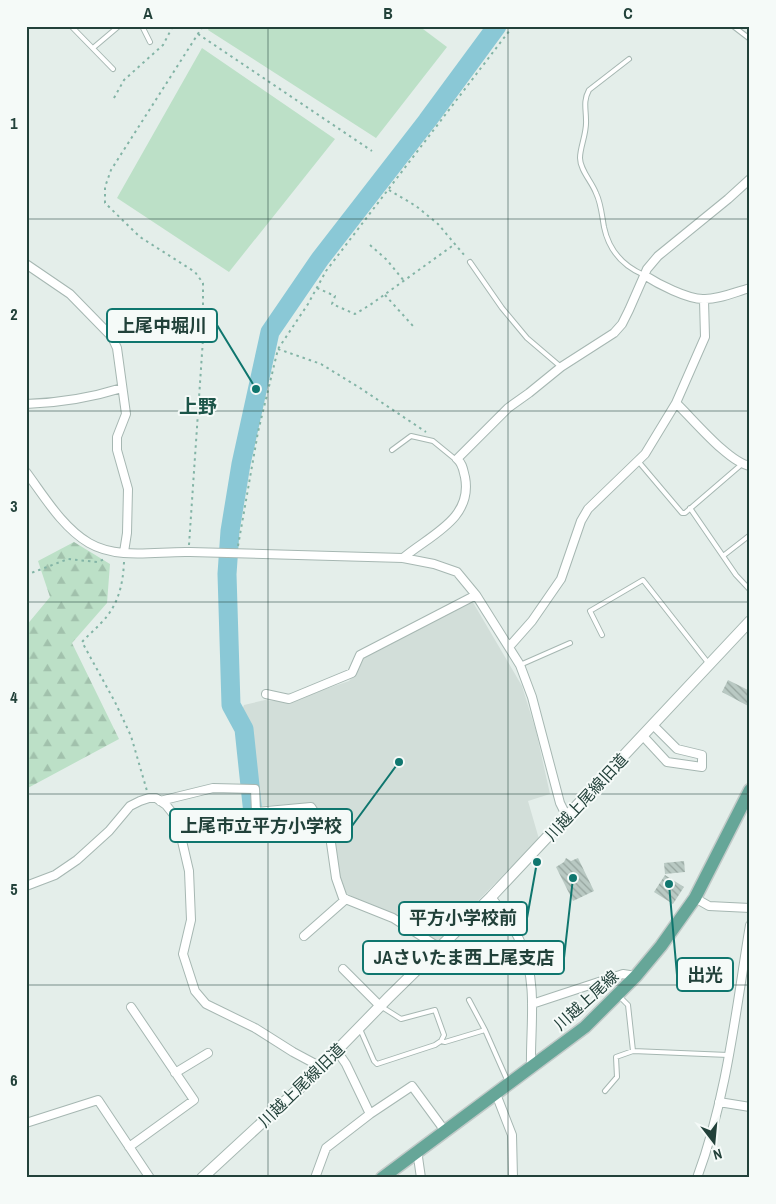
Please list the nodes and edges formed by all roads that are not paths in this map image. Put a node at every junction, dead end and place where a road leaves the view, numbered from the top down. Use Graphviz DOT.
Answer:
graph roads {
  1 [pos="71,26"];
  2 [pos="119,26"];
  3 [pos="142,26"];
  4 [pos="733,26"];
  5 [pos="750,39"];
  6 [pos="150,42"];
  7 [pos="93,48"];
  8 [pos="628,59"];
  9 [pos="113,69"];
  10 [pos="750,179"];
  11 [pos="470,262"];
  12 [pos="26,264"];
  13 [pos="644,275"];
  14 [pos="750,288"];
  15 [pos="704,300"];
  16 [pos="561,367"];
  17 [pos="122,388"];
  18 [pos="676,403"];
  19 [pos="26,404"];
  20 [pos="392,450"];
  21 [pos="457,460"];
  22 [pos="638,461"];
  23 [pos="746,465"];
  24 [pos="26,472"];
  25 [pos="690,508"];
  26 [pos="750,535"];
  27 [pos="124,552"];
  28 [pos="723,556"];
  29 [pos="403,558"];
  30 [pos="750,590"];
  31 [pos="476,595"];
  32 [pos="750,621"];
  33 [pos="602,635"];
  34 [pos="570,643"];
  35 [pos="509,647"];
  36 [pos="709,664"];
  37 [pos="520,665"];
  38 [pos="266,694"];
  39 [pos="653,725"];
  40 [pos="642,736"];
  41 [pos="749,793"];
  42 [pos="160,801"];
  43 [pos="567,817"];
  44 [pos="26,886"];
  45 [pos="491,898"];
  46 [pos="694,898"];
  47 [pos="346,899"];
  48 [pos="750,908"];
  49 [pos="750,925"];
  50 [pos="304,936"];
  51 [pos="440,948"];
  52 [pos="342,969"];
  53 [pos="636,976"];
  54 [pos="618,995"];
  55 [pos="469,1000"];
  56 [pos="532,1004"];
  57 [pos="380,1006"];
  58 [pos="131,1007"];
  59 [pos="359,1028"];
  60 [pos="485,1030"];
  61 [pos="441,1041"];
  62 [pos="336,1051"];
  63 [pos="633,1051"];
  64 [pos="208,1053"];
  65 [pos="728,1055"];
  66 [pos="321,1067"];
  67 [pos="531,1068"];
  68 [pos="175,1073"];
  69 [pos="509,1084"];
  70 [pos="605,1091"];
  71 [pos="496,1094"];
  72 [pos="719,1102"];
  73 [pos="750,1107"];
  74 [pos="370,1114"];
  75 [pos="26,1123"];
  76 [pos="445,1131"];
  77 [pos="129,1147"];
  78 [pos="417,1150"];
  79 [pos="149,1176"];
  80 [pos="139,1178"];
  81 [pos="202,1178"];
  82 [pos="315,1178"];
  83 [pos="382,1178"];
  84 [pos="421,1178"];
  85 [pos="513,1178"];
  86 [pos="697,1178"];
  1 -- 7 [label="lane"];
  2 -- 7 [label="lane"];
  3 -- 6 [label="lane"];
  4 -- 5 [label="lane"];
  7 -- 9 [label="lane"];
  8 -- 13 [label="lane"];
  10 -- 13 [label="street"];
  11 -- 16 [label="lane"];
  12 -- 17 [label="street"];
  13 -- 15 [label="street"];
  13 -- 16 [label="street"];
  14 -- 15 [label="street"];
  15 -- 18 [label="street"];
  16 -- 21 [label="street"];
  17 -- 19 [label="street"];
  17 -- 27 [label="street"];
  18 -- 22 [label="street"];
  18 -- 23 [label="street"];
  20 -- 21 [label="lane"];
  21 -- 29 [label="street"];
  22 -- 25 [label="lane"];
  22 -- 35 [label="street"];
  23 -- 25 [label="lane"];
  24 -- 27 [label="street"];
  25 -- 28 [label="lane"];
  26 -- 28 [label="lane"];
  27 -- 29 [label="street"];
  28 -- 30 [label="lane"];
  29 -- 31 [label="street"];
  31 -- 35 [label="street"];
  31 -- 38 [label="street"];
  32 -- 36 [label="street, 川越上尾線旧道"];
  33 -- 36 [label="lane"];
  34 -- 37 [label="lane"];
  35 -- 37 [label="street"];
  36 -- 39 [label="street, 川越上尾線旧道"];
  37 -- 43 [label="street"];
  39 -- 40 [label="street, 川越上尾線旧道"];
  39 -- 40 [label="street"];
  40 -- 43 [label="street, 川越上尾線旧道"];
  41 -- 46 [label="main road, 川越上尾線"];
  42 -- 44 [label="street"];
  42 -- 47 [label="street"];
  42 -- 66 [label="street"];
  43 -- 45 [label="street, 川越上尾線旧道"];
  45 -- 51 [label="street, 川越上尾線旧道"];
  45 -- 56 [label="street"];
  46 -- 48 [label="street"];
  46 -- 53 [label="main road, 川越上尾線"];
  47 -- 50 [label="street"];
  47 -- 51 [label="street"];
  49 -- 65 [label="street"];
  51 -- 57 [label="street, 川越上尾線旧道"];
  52 -- 57 [label="street"];
  53 -- 54 [label="main road, 川越上尾線"];
  53 -- 56 [label="street"];
  54 -- 63 [label="lane"];
  54 -- 67 [label="main road, 川越上尾線"];
  55 -- 60 [label="lane"];
  56 -- 67 [label="street"];
  57 -- 59 [label="street, 川越上尾線旧道"];
  57 -- 61 [label="lane"];
  58 -- 68 [label="street"];
  59 -- 61 [label="lane"];
  59 -- 62 [label="street, 川越上尾線旧道"];
  60 -- 61 [label="lane"];
  60 -- 69 [label="lane"];
  62 -- 66 [label="street, 川越上尾線旧道"];
  62 -- 74 [label="street"];
  63 -- 65 [label="lane"];
  63 -- 70 [label="lane"];
  64 -- 68 [label="street"];
  65 -- 72 [label="street"];
  66 -- 81 [label="street, 川越上尾線旧道"];
  67 -- 69 [label="main road, 川越上尾線"];
  68 -- 77 [label="street"];
  69 -- 71 [label="main road, 川越上尾線"];
  71 -- 76 [label="main road, 川越上尾線"];
  71 -- 85 [label="street"];
  72 -- 73 [label="street"];
  72 -- 86 [label="street"];
  74 -- 76 [label="street"];
  74 -- 82 [label="street"];
  75 -- 77 [label="street"];
  76 -- 78 [label="main road, 川越上尾線"];
  77 -- 79 [label="street"];
  78 -- 83 [label="main road, 川越上尾線"];
  78 -- 84 [label="street"];
  79 -- 80 [label="street"];
}
